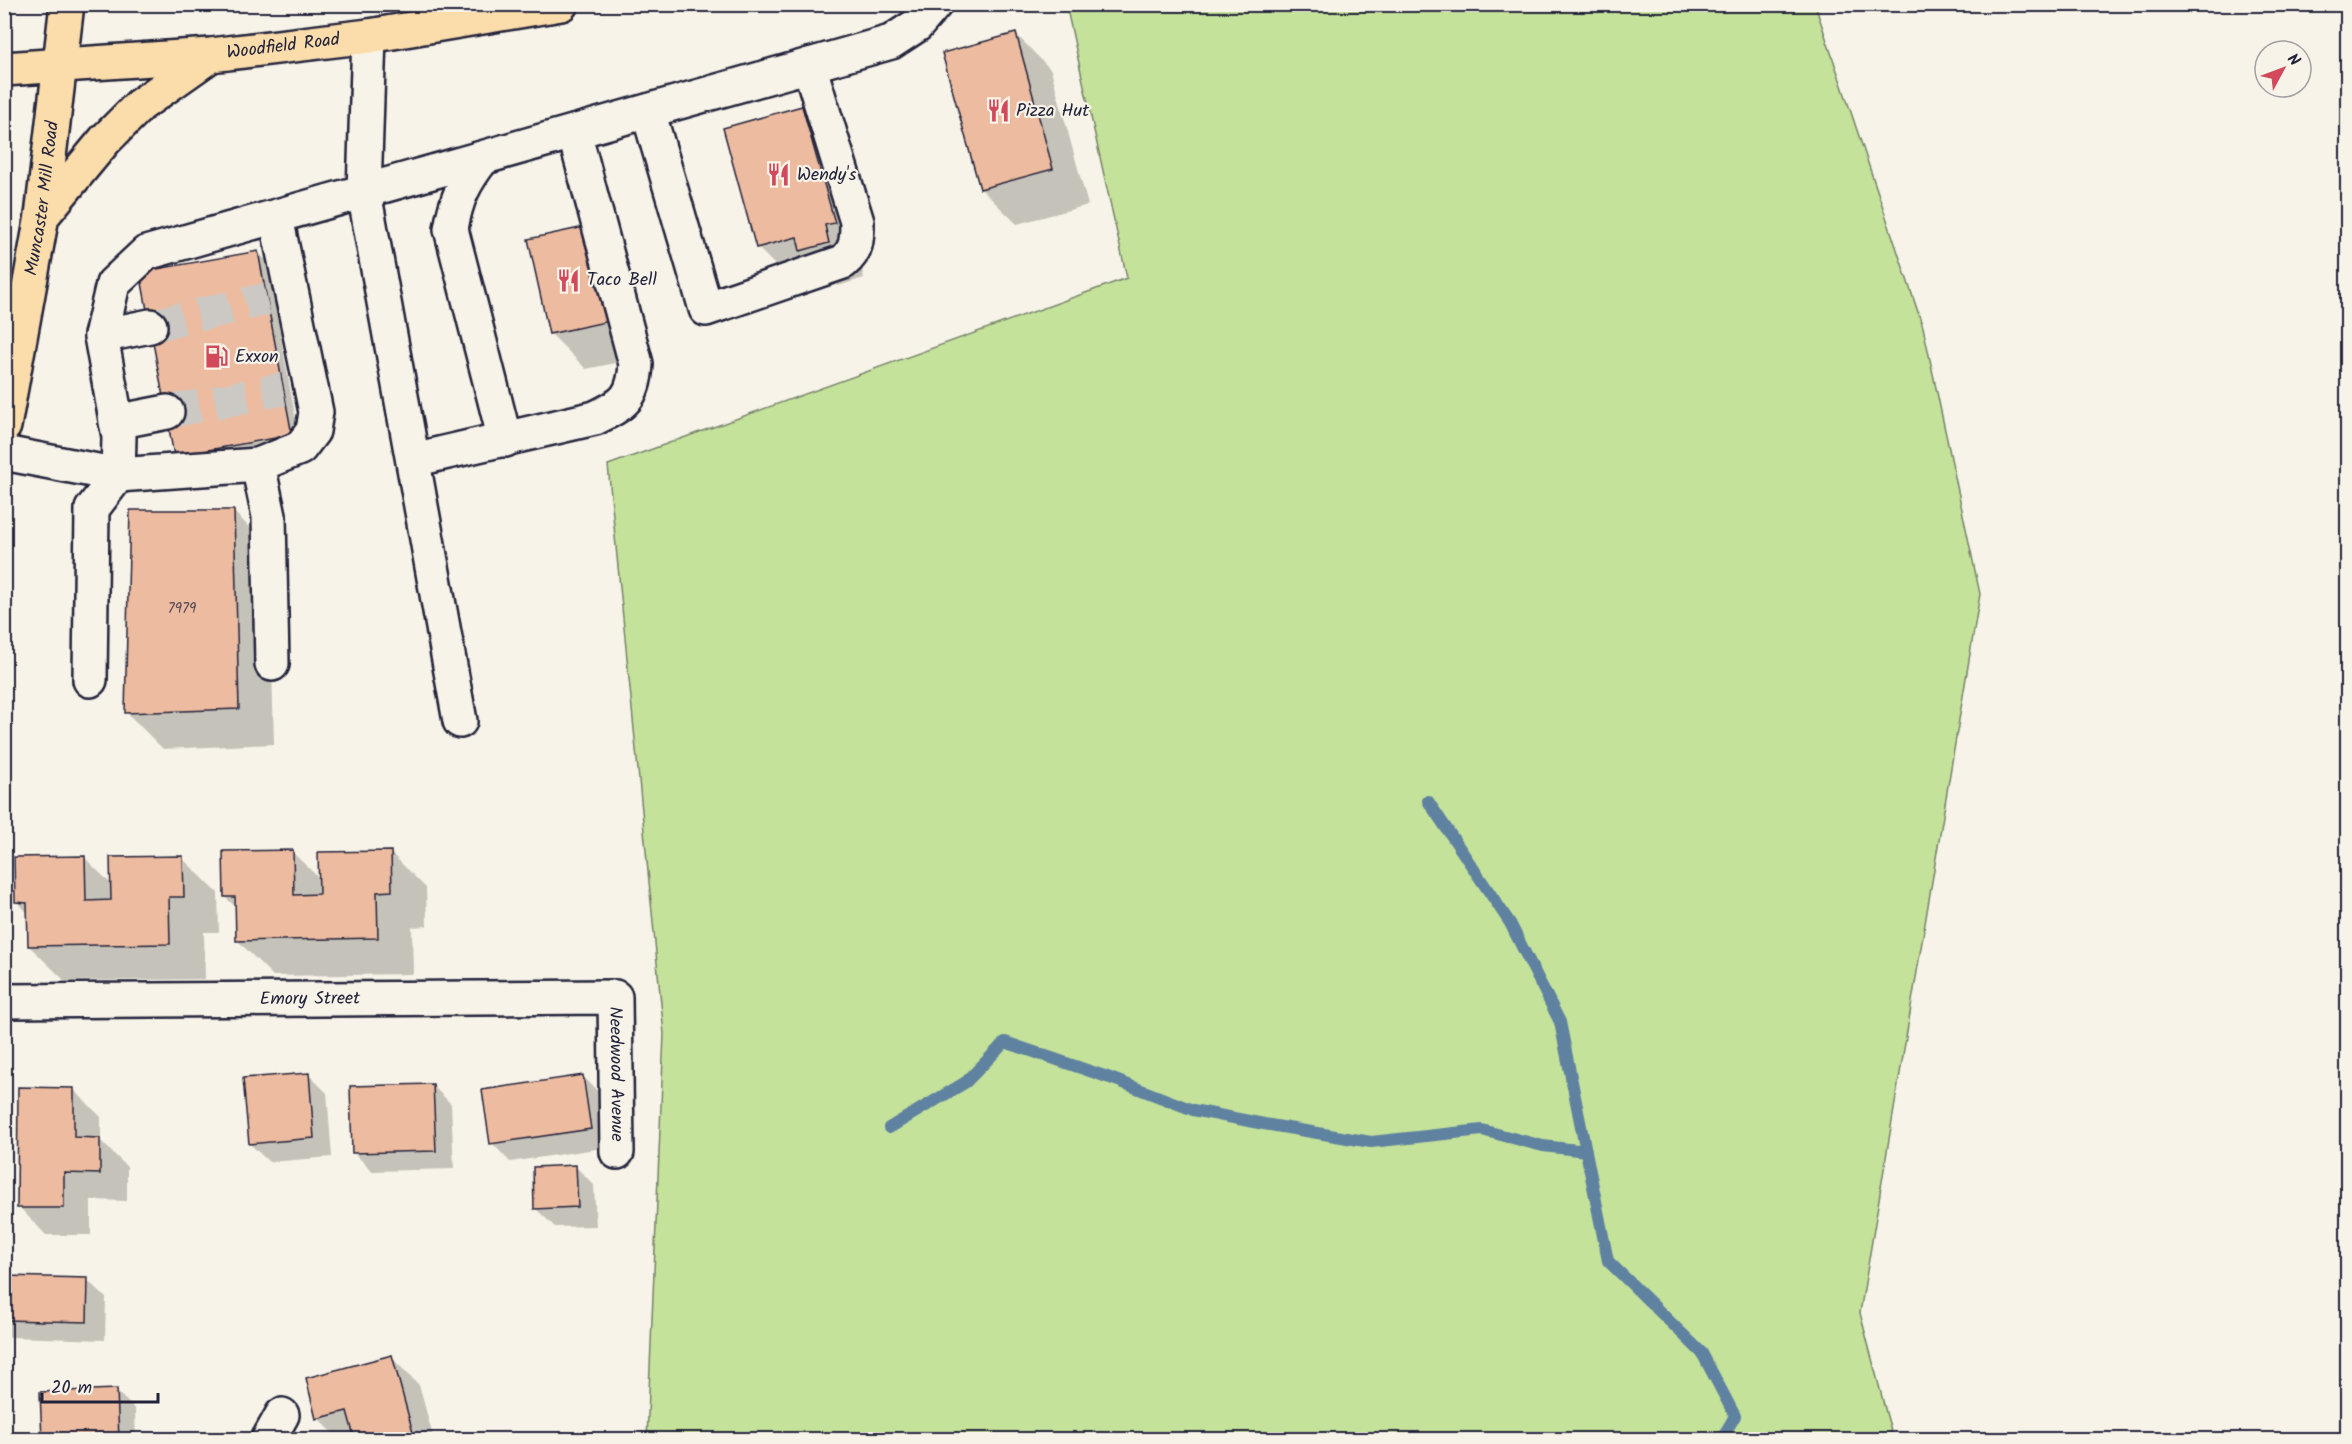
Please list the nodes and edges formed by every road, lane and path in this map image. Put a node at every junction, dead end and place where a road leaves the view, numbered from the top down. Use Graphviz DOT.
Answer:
graph roads {
  1 [pos="68,4"];
  2 [pos="561,4"];
  3 [pos="934,4"];
  4 [pos="369,36"];
  5 [pos="212,55"];
  6 [pos="60,65"];
  7 [pos="809,65"];
  8 [pos="4,69"];
  9 [pos="648,111"];
  10 [pos="574,132"];
  11 [pos="483,158"];
  12 [pos="364,192"];
  13 [pos="42,216"];
  14 [pos="276,217"];
  15 [pos="150,326"];
  16 [pos="101,336"];
  17 [pos="166,412"];
  18 [pos="116,422"];
  19 [pos="4,426"];
  20 [pos="505,441"];
  21 [pos="4,453"];
  22 [pos="413,460"];
  23 [pos="258,465"];
  24 [pos="118,475"];
  25 [pos="272,664"];
  26 [pos="90,680"];
  27 [pos="460,721"];
  28 [pos="615,998"];
  29 [pos="4,1001"];
  30 [pos="617,1152"];
  1 -- 6 [label="main road, Muncaster Mill Road"];
  2 -- 4 [label="main road, Woodfield Road"];
  3 -- 7 [label="street"];
  4 -- 5 [label="main road, Woodfield Road"];
  4 -- 12 [label="street"];
  5 -- 6 [label="main road, Woodfield Road"];
  5 -- 13 [label="main road"];
  6 -- 8 [label="main road, Woodfield Road"];
  6 -- 13 [label="main road, Muncaster Mill Road"];
  7 -- 9 [label="street"];
  7 -- 9 [label="street"];
  9 -- 10 [label="street"];
  10 -- 11 [label="street"];
  10 -- 20 [label="street"];
  11 -- 12 [label="street"];
  11 -- 20 [label="street"];
  12 -- 14 [label="street"];
  12 -- 22 [label="street"];
  13 -- 19 [label="main road, Muncaster Mill Road"];
  14 -- 16 [label="street"];
  14 -- 23 [label="street"];
  15 -- 16 [label="street"];
  16 -- 18 [label="street"];
  17 -- 18 [label="street"];
  18 -- 24 [label="street"];
  20 -- 22 [label="street"];
  21 -- 24 [label="street"];
  22 -- 27 [label="street"];
  23 -- 24 [label="street"];
  23 -- 25 [label="street"];
  24 -- 26 [label="street"];
  28 -- 29 [label="street, Emory Street"];
  28 -- 30 [label="street, Needwood Avenue"];
}
